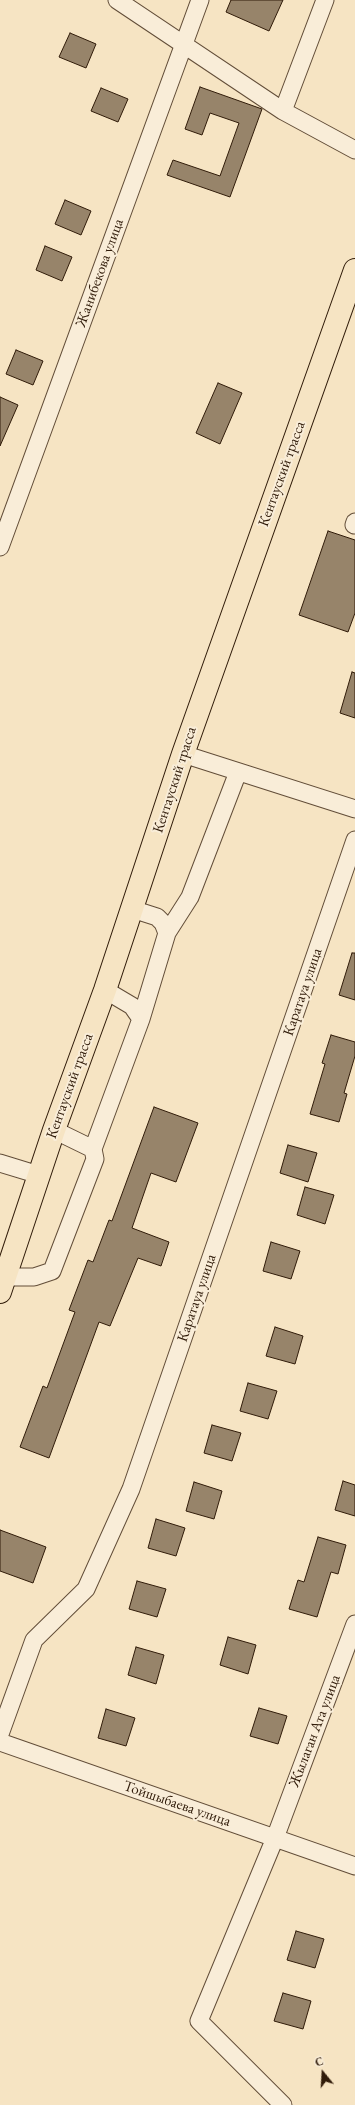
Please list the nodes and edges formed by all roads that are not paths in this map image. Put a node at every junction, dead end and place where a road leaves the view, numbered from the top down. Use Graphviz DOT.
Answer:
graph roads {
  1 [pos="117,0"];
  2 [pos="200,0"];
  3 [pos="325,0"];
  4 [pos="184,45"];
  5 [pos="283,110"];
  6 [pos="355,150"];
  7 [pos="355,270"];
  8 [pos="0,547"];
  9 [pos="183,754"];
  10 [pos="238,772"];
  11 [pos="355,809"];
  12 [pos="355,840"];
  13 [pos="132,909"];
  14 [pos="167,933"];
  15 [pos="105,990"];
  16 [pos="141,1019"];
  17 [pos="54,1130"];
  18 [pos="93,1149"];
  19 [pos="0,1164"];
  20 [pos="39,1176"];
  21 [pos="3,1284"];
  22 [pos="355,1624"];
  23 [pos="0,1734"];
  24 [pos="0,1742"];
  25 [pos="275,1838"];
  26 [pos="355,1866"];
  27 [pos="283,2105"];
  1 -- 4 [label="street"];
  2 -- 4 [label="street, Жанибекова улица"];
  3 -- 5 [label="street"];
  4 -- 5 [label="street"];
  4 -- 8 [label="street, Жанибекова улица"];
  5 -- 6 [label="street"];
  7 -- 9 [label="main road, Кентауский трасса"];
  9 -- 10 [label="street"];
  9 -- 13 [label="main road, Кентауский трасса"];
  10 -- 11 [label="street"];
  10 -- 14 [label="street"];
  12 -- 23 [label="street, Каратауа улица"];
  13 -- 14 [label="street"];
  13 -- 15 [label="main road, Кентауский трасса"];
  14 -- 16 [label="street"];
  15 -- 16 [label="street"];
  15 -- 17 [label="main road, Кентауский трасса"];
  16 -- 18 [label="street"];
  17 -- 18 [label="street"];
  17 -- 20 [label="main road, Кентауский трасса"];
  18 -- 21 [label="street"];
  19 -- 20 [label="street"];
  20 -- 21 [label="main road, Кентауский трасса"];
  22 -- 25 [label="street, Жылаган Ата улица"];
  24 -- 25 [label="street, Тойшыбаева улица"];
  25 -- 26 [label="street, Тойшыбаева улица"];
  25 -- 27 [label="street, Жылаган Ата улица"];
}
